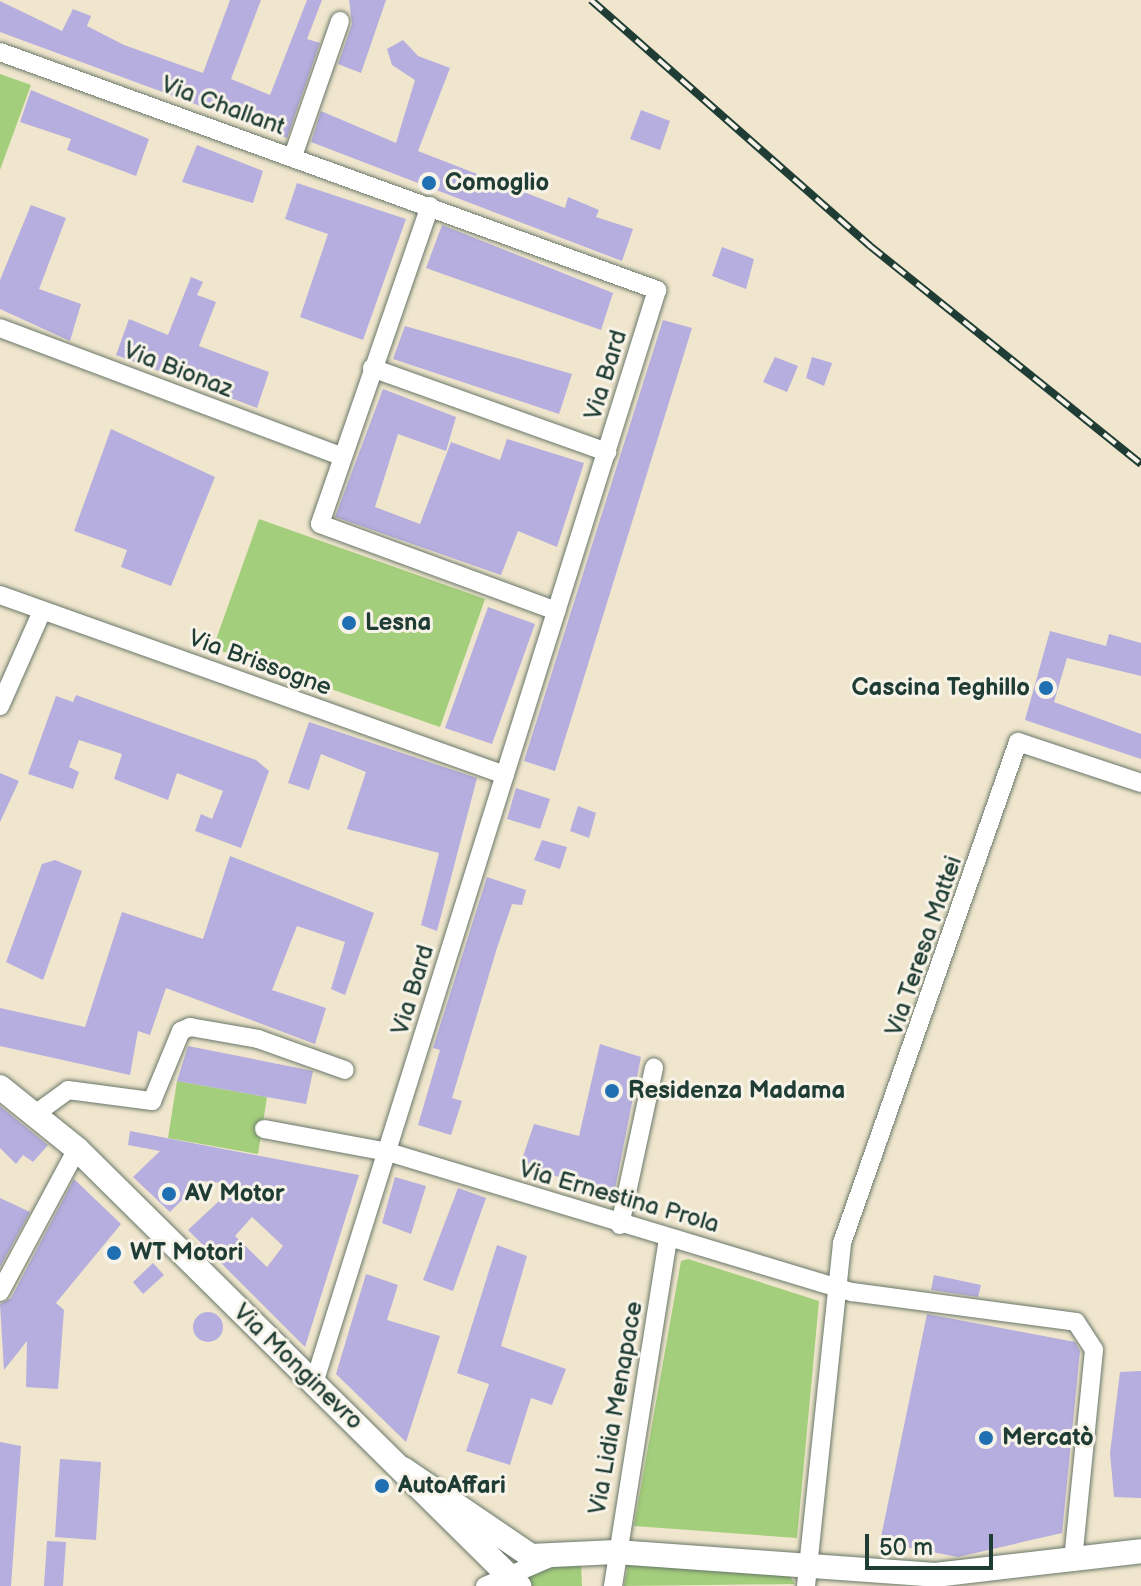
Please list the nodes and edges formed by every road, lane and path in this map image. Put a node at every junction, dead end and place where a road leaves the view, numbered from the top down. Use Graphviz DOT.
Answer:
graph roads {
  1 [pos="340,21"];
  2 [pos="0,52"];
  3 [pos="293,156"];
  4 [pos="430,206"];
  5 [pos="657,290"];
  6 [pos="0,328"];
  7 [pos="372,368"];
  8 [pos="607,452"];
  9 [pos="340,456"];
  10 [pos="0,595"];
  11 [pos="42,611"];
  12 [pos="557,611"];
  13 [pos="0,706"];
  14 [pos="505,775"];
  15 [pos="1141,783"];
  16 [pos="654,1068"];
  17 [pos="345,1070"];
  18 [pos="0,1087"];
  19 [pos="38,1112"];
  20 [pos="264,1129"];
  21 [pos="77,1149"];
  22 [pos="388,1152"];
  23 [pos="620,1225"];
  24 [pos="668,1238"];
  25 [pos="836,1286"];
  26 [pos="0,1292"];
  27 [pos="314,1383"];
  28 [pos="403,1469"];
  29 [pos="1141,1551"];
  30 [pos="616,1552"];
  31 [pos="551,1558"];
  32 [pos="1073,1562"];
  33 [pos="1141,1568"];
  34 [pos="807,1575"];
  35 [pos="498,1583"];
  36 [pos="613,1586"];
  37 [pos="999,1586"];
  1 -- 3 [label="street"];
  2 -- 3 [label="street, Via Challant"];
  3 -- 4 [label="street, Via Challant"];
  4 -- 5 [label="street, Via Challant"];
  4 -- 7 [label="street"];
  5 -- 8 [label="street, Via Bard"];
  6 -- 9 [label="street, Via Bionaz"];
  7 -- 8 [label="street"];
  7 -- 9 [label="street"];
  8 -- 12 [label="street, Via Bard"];
  9 -- 12 [label="street"];
  10 -- 11 [label="street, Via Brissogne"];
  11 -- 13 [label="street"];
  11 -- 14 [label="street, Via Brissogne"];
  12 -- 14 [label="street, Via Bard"];
  14 -- 22 [label="street, Via Bard"];
  15 -- 25 [label="street, Via Teresa Mattei"];
  16 -- 23 [label="street"];
  17 -- 19 [label="street"];
  18 -- 19 [label="street, Via Monginevro"];
  19 -- 21 [label="street, Via Monginevro"];
  20 -- 22 [label="street, Via Ernestina Prola"];
  21 -- 26 [label="street"];
  21 -- 27 [label="street, Via Monginevro"];
  22 -- 23 [label="street, Via Ernestina Prola"];
  22 -- 27 [label="street, Via Bard"];
  23 -- 24 [label="street, Via Ernestina Prola"];
  24 -- 25 [label="street, Via Ernestina Prola"];
  24 -- 30 [label="street, Via Lidia Menapace"];
  25 -- 32 [label="street"];
  25 -- 34 [label="street, Via Teresa Mattei"];
  27 -- 28 [label="street, Via Monginevro"];
  28 -- 31 [label="street"];
  28 -- 35 [label="street, Via Monginevro"];
  29 -- 32 [label="street"];
  30 -- 31 [label="street"];
  30 -- 34 [label="street"];
  30 -- 36 [label="street, Via Lidia Menapace"];
  31 -- 35 [label="street"];
  32 -- 34 [label="street"];
  33 -- 37 [label="street"];
}
